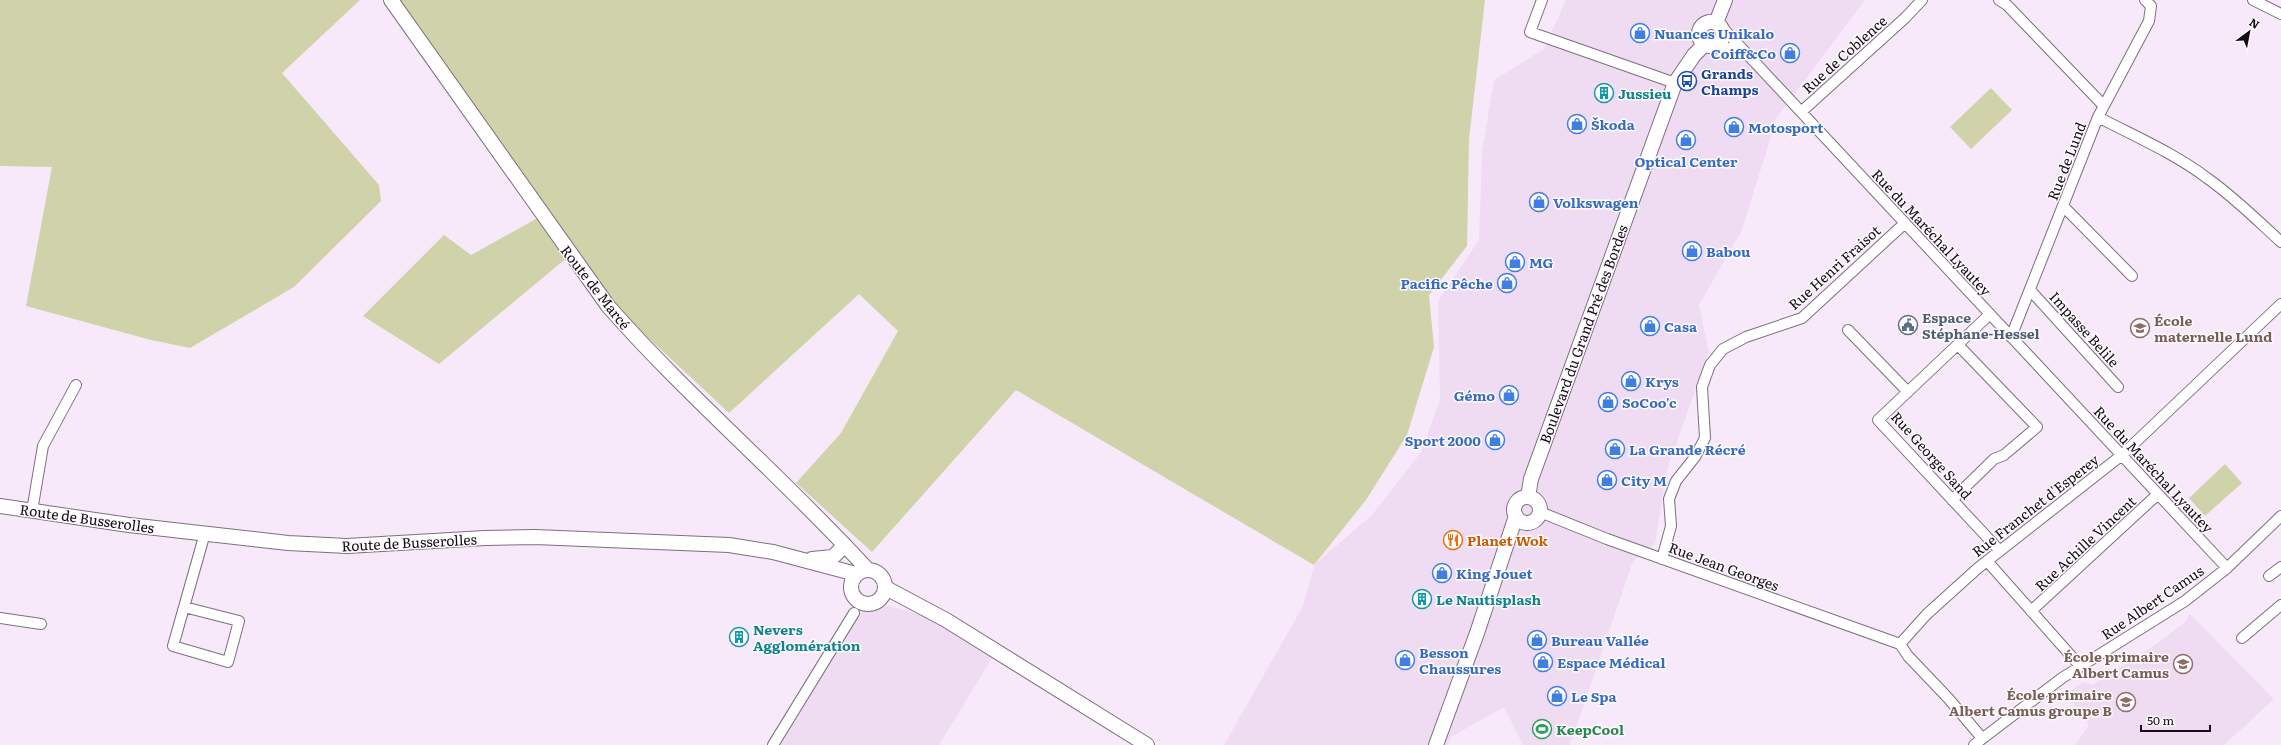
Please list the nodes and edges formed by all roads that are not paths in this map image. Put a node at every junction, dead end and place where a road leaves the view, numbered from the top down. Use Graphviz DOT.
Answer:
graph roads {
  1 [pos="391,0"];
  2 [pos="1542,0"];
  3 [pos="1725,0"];
  4 [pos="1922,0"];
  5 [pos="1999,0"];
  6 [pos="2145,0"];
  7 [pos="2253,0"];
  8 [pos="2281,14"];
  9 [pos="1718,24"];
  10 [pos="1708,46"];
  11 [pos="1748,56"];
  12 [pos="1674,83"];
  13 [pos="2104,106"];
  14 [pos="1801,112"];
  15 [pos="2098,117"];
  16 [pos="2064,207"];
  17 [pos="1905,223"];
  18 [pos="2281,242"];
  19 [pos="2132,276"];
  20 [pos="2031,291"];
  21 [pos="2281,304"];
  22 [pos="1990,314"];
  23 [pos="1848,330"];
  24 [pos="2011,337"];
  25 [pos="1958,345"];
  26 [pos="76,385"];
  27 [pos="2118,387"];
  28 [pos="1908,392"];
  29 [pos="2122,455"];
  30 [pos="2158,494"];
  31 [pos="1528,497"];
  32 [pos="1952,500"];
  33 [pos="0,506"];
  34 [pos="32,511"];
  35 [pos="1540,512"];
  36 [pos="1516,516"];
  37 [pos="2281,516"];
  38 [pos="1528,523"];
  39 [pos="205,533"];
  40 [pos="1511,537"];
  41 [pos="841,543"];
  42 [pos="2000,551"];
  43 [pos="800,559"];
  44 [pos="1662,559"];
  45 [pos="1987,561"];
  46 [pos="2281,567"];
  47 [pos="2227,568"];
  48 [pos="858,575"];
  49 [pos="2269,576"];
  50 [pos="872,598"];
  51 [pos="2281,605"];
  52 [pos="184,607"];
  53 [pos="2031,611"];
  54 [pos="854,613"];
  55 [pos="0,618"];
  56 [pos="41,624"];
  57 [pos="2242,638"];
  58 [pos="1900,644"];
  59 [pos="2080,666"];
  60 [pos="1982,738"];
  61 [pos="775,743"];
  62 [pos="1147,745"];
  63 [pos="1436,745"];
  64 [pos="1974,745"];
  1 -- 41 [label="main road, Route de Marcé"];
  2 -- 12 [label="street"];
  3 -- 9 [label="main road"];
  4 -- 14 [label="street, Rue de Coblence"];
  5 -- 13 [label="street"];
  6 -- 13 [label="street, Rue de Lund"];
  7 -- 8 [label="street"];
  9 -- 10 [label="main road"];
  9 -- 10 [label="main road"];
  9 -- 11 [label="street, Rue du Maréchal Lyautey"];
  10 -- 11 [label="street, Rue du Maréchal Lyautey"];
  10 -- 12 [label="main road, Boulevard du Grand Pré des Bordes"];
  11 -- 14 [label="street, Rue du Maréchal Lyautey"];
  12 -- 31 [label="main road, Boulevard du Grand Pré des Bordes"];
  13 -- 15 [label="street, Rue de Lund"];
  14 -- 17 [label="street, Rue du Maréchal Lyautey"];
  15 -- 16 [label="street, Rue de Lund"];
  15 -- 18 [label="street"];
  16 -- 19 [label="street"];
  16 -- 20 [label="street, Rue de Lund"];
  17 -- 22 [label="street, Rue du Maréchal Lyautey"];
  17 -- 44 [label="street, Rue Henri Fraisot"];
  20 -- 24 [label="street, Rue de Lund"];
  20 -- 27 [label="street, Impasse Belile"];
  21 -- 29 [label="street, Rue Franchet d'Esperey"];
  22 -- 24 [label="street, Rue du Maréchal Lyautey"];
  22 -- 25 [label="street, Rue George Sand"];
  23 -- 28 [label="street"];
  24 -- 29 [label="street, Rue du Maréchal Lyautey"];
  25 -- 28 [label="street, Rue George Sand"];
  25 -- 32 [label="street"];
  26 -- 34 [label="street"];
  28 -- 32 [label="street, Rue George Sand"];
  29 -- 30 [label="street, Rue du Maréchal Lyautey"];
  29 -- 42 [label="street, Rue Franchet d'Esperey"];
  30 -- 47 [label="street, Rue du Maréchal Lyautey"];
  30 -- 53 [label="street, Rue Achille Vincent"];
  31 -- 35 [label="main road"];
  31 -- 36 [label="main road"];
  32 -- 42 [label="street, Rue George Sand"];
  33 -- 34 [label="main road, Route de Busserolles"];
  34 -- 39 [label="main road, Route de Busserolles"];
  35 -- 38 [label="main road"];
  35 -- 44 [label="street, Rue Jean Georges"];
  36 -- 38 [label="main road"];
  36 -- 40 [label="main road"];
  37 -- 47 [label="street, Rue Albert Camus"];
  38 -- 40 [label="main road"];
  39 -- 43 [label="main road, Route de Busserolles"];
  39 -- 52 [label="street"];
  40 -- 63 [label="main road"];
  41 -- 43 [label="main road"];
  41 -- 48 [label="main road, Route de Marcé"];
  42 -- 45 [label="street, Rue Franchet d'Esperey"];
  43 -- 48 [label="main road, Route de Busserolles"];
  44 -- 58 [label="street, Rue Jean Georges"];
  45 -- 53 [label="street"];
  45 -- 58 [label="street, Rue Franchet d'Esperey"];
  46 -- 49 [label="street"];
  47 -- 59 [label="street, Rue Albert Camus"];
  48 -- 50 [label="main road"];
  48 -- 50 [label="main road"];
  50 -- 54 [label="main road"];
  50 -- 62 [label="main road"];
  51 -- 57 [label="street"];
  52 -- 52 [label="street"];
  53 -- 59 [label="street"];
  54 -- 61 [label="street"];
  55 -- 56 [label="street"];
  58 -- 60 [label="street"];
  59 -- 60 [label="street, Rue Albert Camus"];
  60 -- 64 [label="street, Rue Albert Camus"];
}
